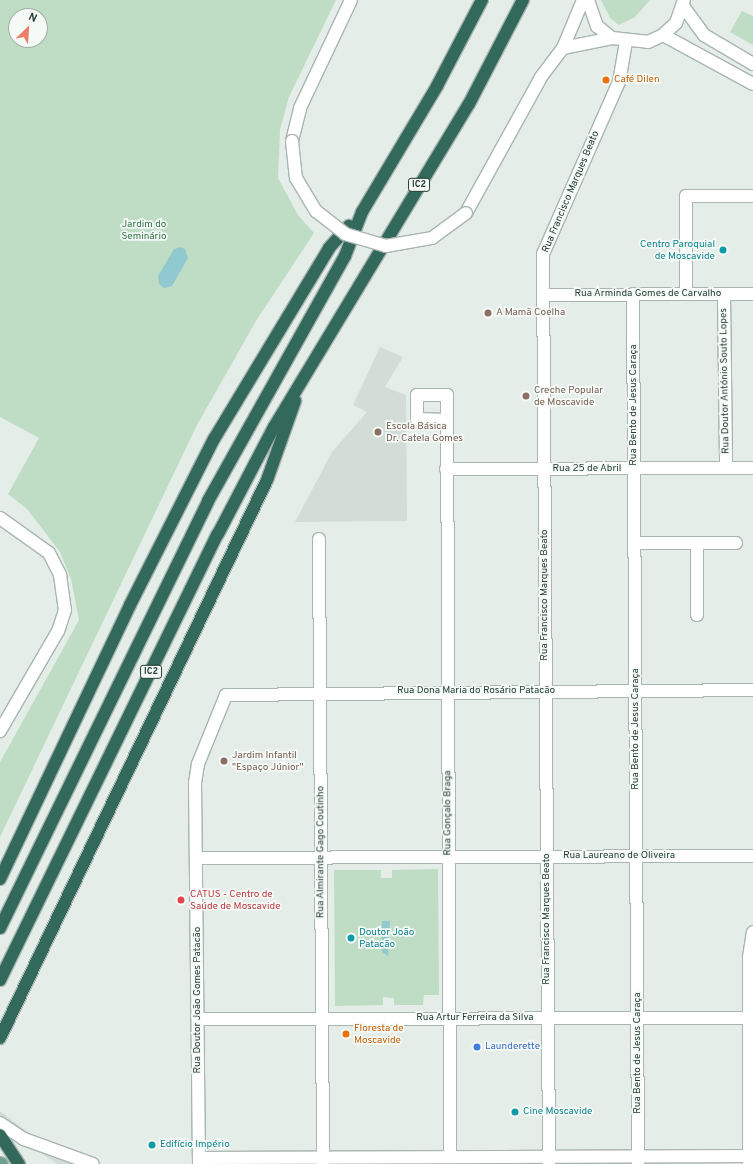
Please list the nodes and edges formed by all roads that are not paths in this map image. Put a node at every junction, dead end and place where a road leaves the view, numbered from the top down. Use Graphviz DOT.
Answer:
graph roads {
  1 [pos="351,0"];
  2 [pos="482,0"];
  3 [pos="523,0"];
  4 [pos="583,0"];
  5 [pos="588,0"];
  6 [pos="683,3"];
  7 [pos="663,36"];
  8 [pos="612,38"];
  9 [pos="626,42"];
  10 [pos="563,48"];
  11 [pos="753,64"];
  12 [pos="753,84"];
  13 [pos="753,196"];
  14 [pos="362,212"];
  15 [pos="633,294"];
  16 [pos="686,294"];
  17 [pos="724,294"];
  18 [pos="753,294"];
  19 [pos="543,295"];
  20 [pos="308,366"];
  21 [pos="447,420"];
  22 [pos="726,468"];
  23 [pos="753,468"];
  24 [pos="446,469"];
  25 [pos="544,469"];
  26 [pos="634,469"];
  27 [pos="0,518"];
  28 [pos="319,539"];
  29 [pos="635,543"];
  30 [pos="697,543"];
  31 [pos="736,543"];
  32 [pos="697,616"];
  33 [pos="753,690"];
  34 [pos="447,691"];
  35 [pos="546,691"];
  36 [pos="635,691"];
  37 [pos="320,692"];
  38 [pos="214,719"];
  39 [pos="0,731"];
  40 [pos="547,856"];
  41 [pos="637,856"];
  42 [pos="753,856"];
  43 [pos="321,857"];
  44 [pos="448,857"];
  45 [pos="197,858"];
  46 [pos="0,879"];
  47 [pos="0,928"];
  48 [pos="753,932"];
  49 [pos="0,980"];
  50 [pos="449,1018"];
  51 [pos="548,1018"];
  52 [pos="638,1018"];
  53 [pos="751,1018"];
  54 [pos="198,1019"];
  55 [pos="322,1019"];
  56 [pos="0,1038"];
  57 [pos="0,1123"];
  58 [pos="0,1136"];
  59 [pos="450,1157"];
  60 [pos="750,1159"];
  61 [pos="548,1160"];
  62 [pos="638,1160"];
  63 [pos="199,1161"];
  64 [pos="323,1161"];
  65 [pos="19,1164"];
  66 [pos="93,1164"];
  1 -- 10 [label="street, bridge"];
  2 -- 14 [label="highway, IC2"];
  3 -- 20 [label="highway, IC2"];
  4 -- 10 [label="street"];
  5 -- 8 [label="street"];
  6 -- 7 [label="street"];
  6 -- 11 [label="street"];
  7 -- 9 [label="street"];
  7 -- 12 [label="street"];
  8 -- 9 [label="street"];
  8 -- 10 [label="street"];
  9 -- 19 [label="street, Rua Francisco Marques Beato"];
  13 -- 16 [label="street"];
  14 -- 46 [label="highway"];
  14 -- 47 [label="highway, IC2"];
  15 -- 16 [label="street, Rua Arminda Gomes de Carvalho"];
  15 -- 19 [label="street, Rua Arminda Gomes de Carvalho"];
  15 -- 26 [label="street, Rua Bento de Jesus Caraça"];
  16 -- 17 [label="street, Rua Arminda Gomes de Carvalho"];
  17 -- 18 [label="street, Rua Arminda Gomes de Carvalho"];
  17 -- 22 [label="street, Rua Doutor António Souto Lopes"];
  19 -- 25 [label="street, Rua Francisco Marques Beato"];
  20 -- 49 [label="highway, IC2"];
  20 -- 56 [label="highway"];
  21 -- 24 [label="street, Rua Gonçalo Braga"];
  22 -- 23 [label="street, Rua 25 de Abril"];
  22 -- 26 [label="street, Rua 25 de Abril"];
  24 -- 25 [label="street, Rua 25 de Abril"];
  24 -- 34 [label="street, Rua Gonçalo Braga"];
  25 -- 26 [label="street, Rua 25 de Abril"];
  25 -- 35 [label="street, Rua Francisco Marques Beato"];
  26 -- 29 [label="street, Rua Bento de Jesus Caraça"];
  27 -- 39 [label="street"];
  28 -- 37 [label="street, Rua Almirante Gago Coutinho"];
  29 -- 30 [label="street"];
  29 -- 36 [label="street, Rua Bento de Jesus Caraça"];
  30 -- 31 [label="street"];
  30 -- 32 [label="street"];
  33 -- 36 [label="street, Rua Dona Maria do Rosário Patacão"];
  34 -- 35 [label="street, Rua Dona Maria do Rosário Patacão"];
  34 -- 37 [label="street, Rua Dona Maria do Rosário Patacão"];
  34 -- 44 [label="street, Rua Gonçalo Braga"];
  35 -- 36 [label="street, Rua Dona Maria do Rosário Patacão"];
  35 -- 40 [label="street, Rua Francisco Marques Beato"];
  36 -- 41 [label="street, Rua Bento de Jesus Caraça"];
  37 -- 38 [label="street, Rua Dona Maria do Rosário Patacão"];
  37 -- 43 [label="street, Rua Almirante Gago Coutinho"];
  38 -- 45 [label="street, Rua Doutor João Gomes Patacão"];
  40 -- 41 [label="street, Rua Laureano de Oliveira"];
  40 -- 44 [label="street, Rua Laureano de Oliveira"];
  40 -- 51 [label="street, Rua Francisco Marques Beato"];
  41 -- 42 [label="street, Rua Laureano de Oliveira"];
  41 -- 52 [label="street, Rua Bento de Jesus Caraça"];
  43 -- 44 [label="street, Rua Laureano de Oliveira"];
  43 -- 45 [label="street, Rua Laureano de Oliveira"];
  43 -- 55 [label="street, Rua Almirante Gago Coutinho"];
  44 -- 50 [label="street, Rua Gonçalo Braga"];
  45 -- 54 [label="street, Rua Doutor João Gomes Patacão"];
  48 -- 53 [label="street"];
  50 -- 51 [label="street, Rua Artur Ferreira da Silva"];
  50 -- 55 [label="street, Rua Artur Ferreira da Silva"];
  50 -- 59 [label="street, Rua Gonçalo Braga"];
  51 -- 52 [label="street, Rua Artur Ferreira da Silva"];
  51 -- 61 [label="street, Rua Francisco Marques Beato"];
  52 -- 53 [label="street, Rua Artur Ferreira da Silva"];
  52 -- 62 [label="street, Rua Bento de Jesus Caraça"];
  53 -- 60 [label="street"];
  54 -- 55 [label="street, Rua Artur Ferreira da Silva"];
  54 -- 63 [label="street, Rua Doutor João Gomes Patacão"];
  55 -- 64 [label="street, Rua Almirante Gago Coutinho"];
  57 -- 66 [label="street"];
  58 -- 65 [label="highway"];
  59 -- 61 [label="street"];
  59 -- 64 [label="street"];
  60 -- 62 [label="street"];
  61 -- 62 [label="street"];
  63 -- 64 [label="street"];
}
